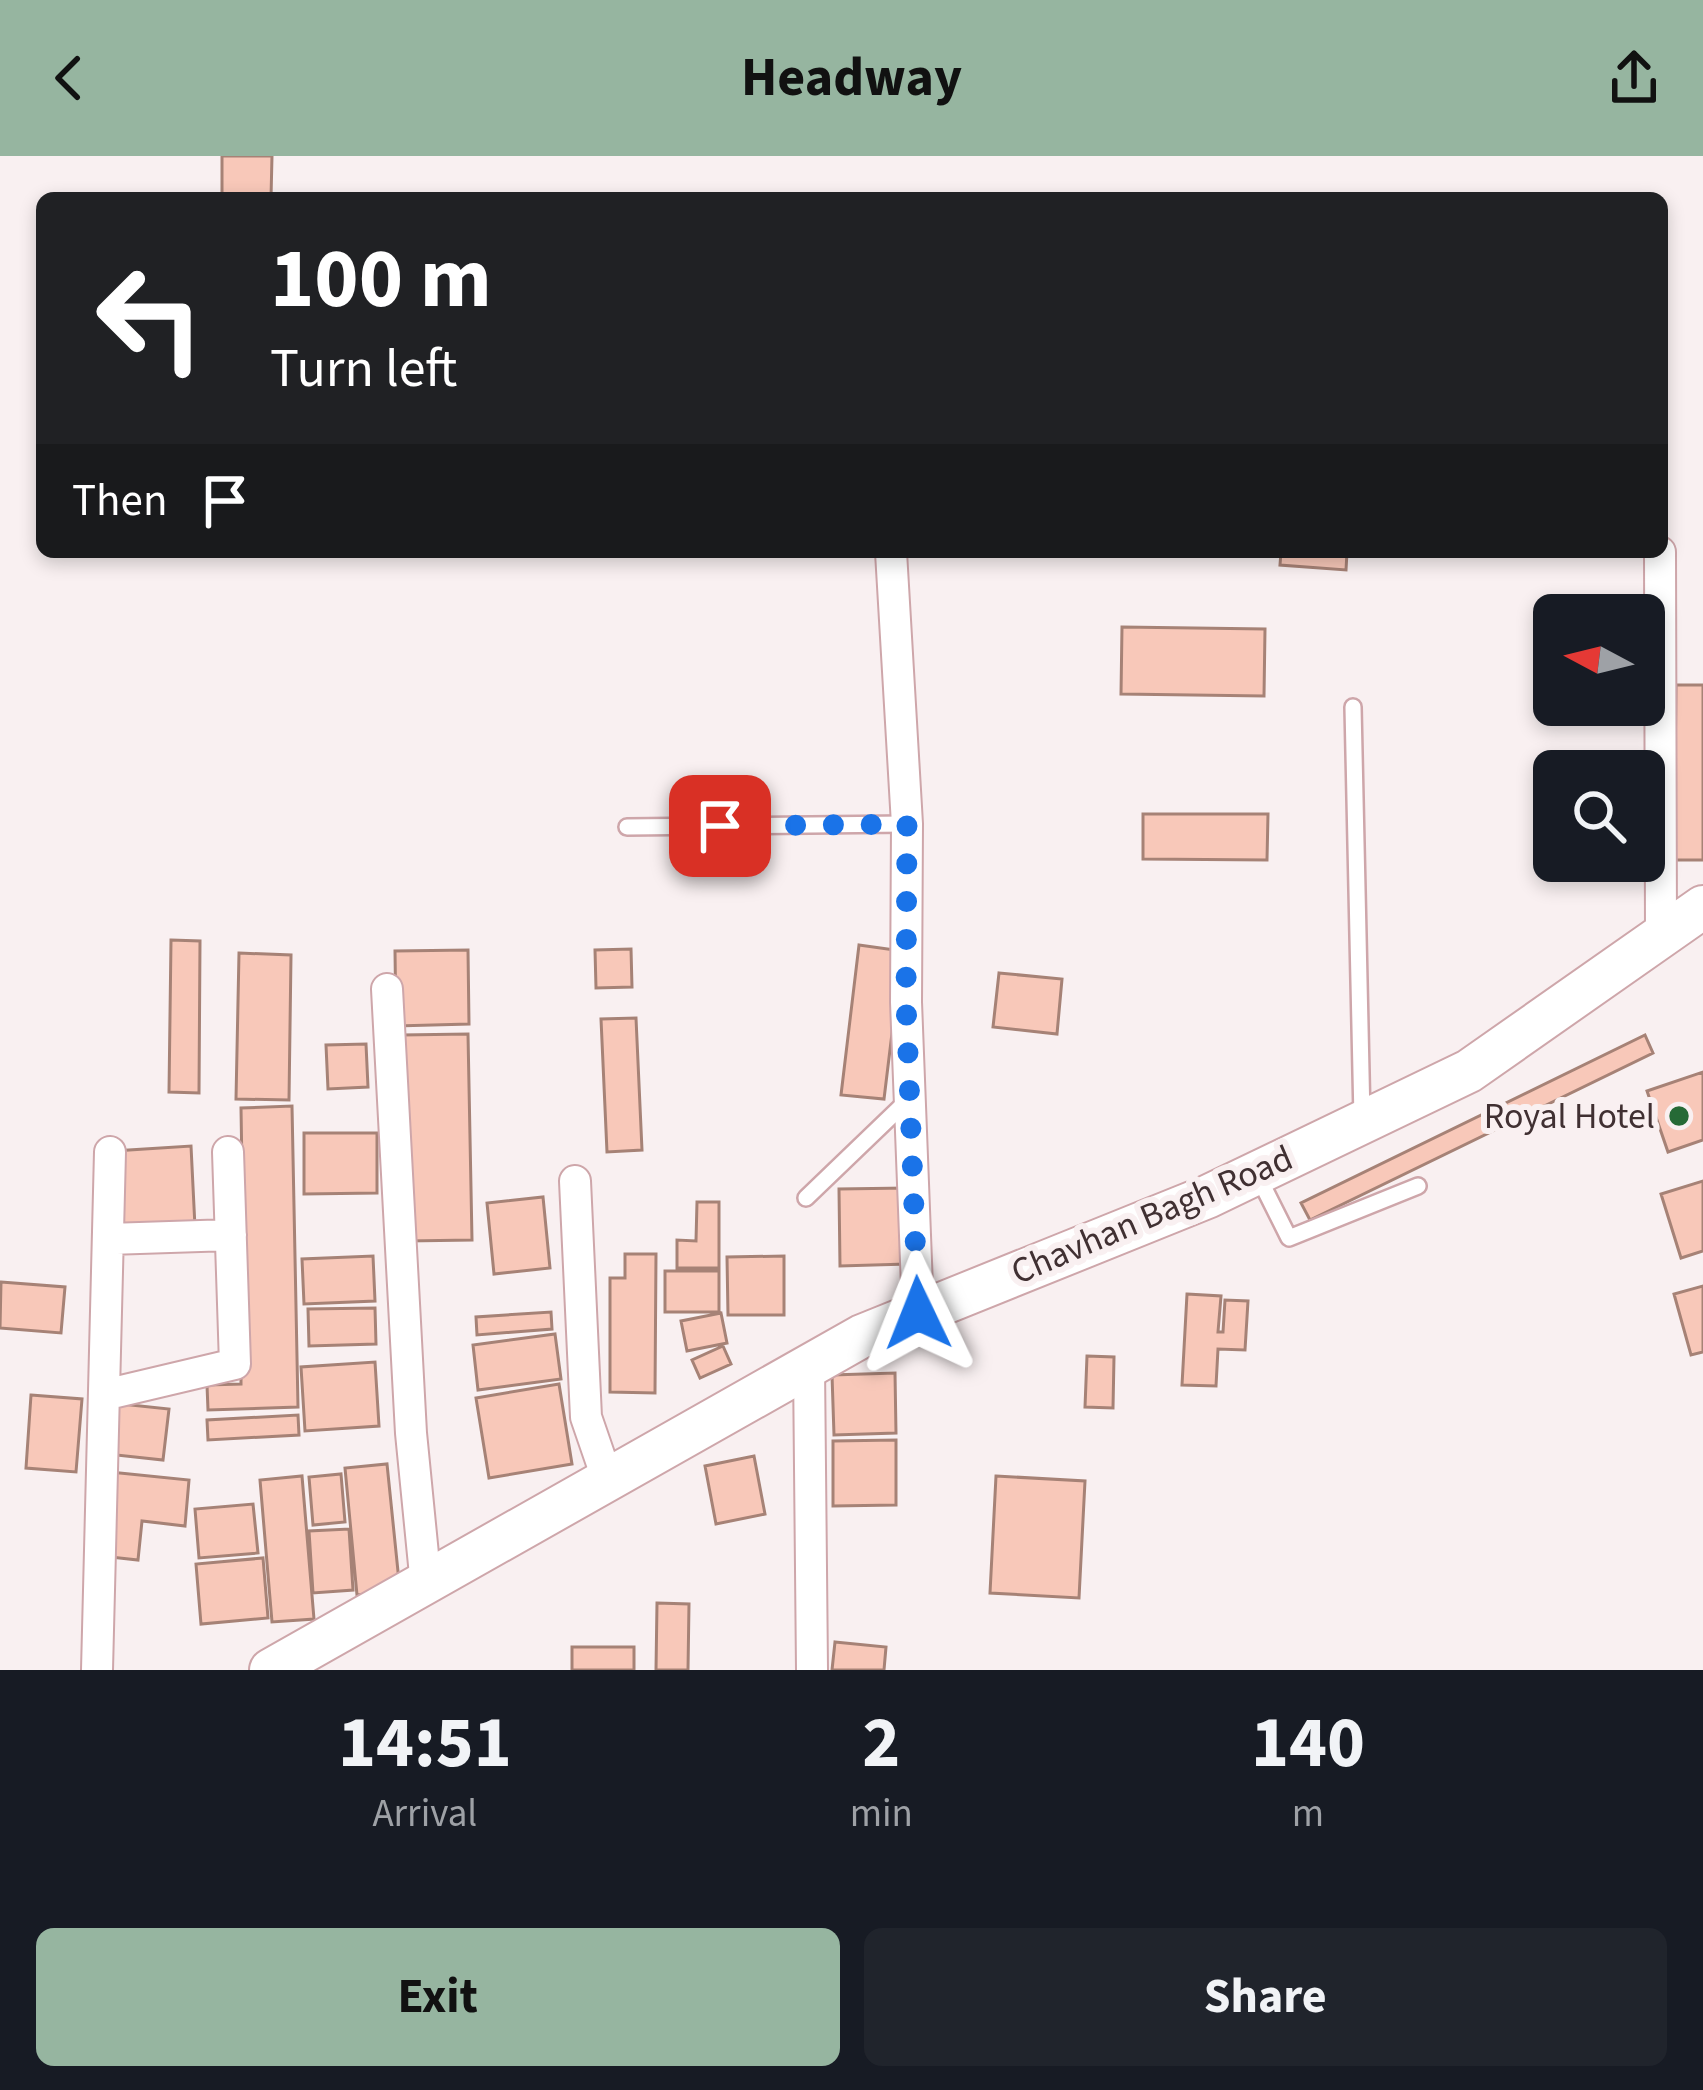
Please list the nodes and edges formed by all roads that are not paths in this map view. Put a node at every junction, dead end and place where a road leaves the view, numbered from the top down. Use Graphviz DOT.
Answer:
graph roads {
  1 [pos="891,558"];
  2 [pos="1660,558"];
  3 [pos="1353,707"];
  4 [pos="907,824"];
  5 [pos="627,827"];
  6 [pos="1703,907"];
  7 [pos="1661,934"];
  8 [pos="387,989"];
  9 [pos="910,1098"];
  10 [pos="1362,1123"];
  11 [pos="110,1152"];
  12 [pos="228,1152"];
  13 [pos="1256,1173"];
  14 [pos="575,1180"];
  15 [pos="1418,1186"];
  16 [pos="806,1198"];
  17 [pos="231,1235"];
  18 [pos="109,1239"];
  19 [pos="918,1313"];
  20 [pos="809,1366"];
  21 [pos="104,1395"];
  22 [pos="608,1481"];
  23 [pos="426,1585"];
  24 [pos="98,1670"];
  25 [pos="271,1670"];
  26 [pos="812,1670"];
  1 -- 4 [label="street"];
  2 -- 7 [label="street"];
  3 -- 10 [label="lane"];
  4 -- 5 [label="lane"];
  4 -- 9 [label="street"];
  6 -- 7 [label="street, Chavhan Bagh Road"];
  7 -- 10 [label="street, Chavhan Bagh Road"];
  8 -- 23 [label="street"];
  9 -- 16 [label="lane"];
  9 -- 19 [label="street"];
  10 -- 13 [label="street, Chavhan Bagh Road"];
  11 -- 18 [label="street"];
  12 -- 17 [label="street"];
  13 -- 15 [label="lane"];
  13 -- 19 [label="street, Chavhan Bagh Road"];
  14 -- 22 [label="street"];
  17 -- 18 [label="street"];
  17 -- 21 [label="street"];
  18 -- 21 [label="street"];
  19 -- 20 [label="street, Chavhan Bagh Road"];
  20 -- 22 [label="street, Chavhan Bagh Road"];
  20 -- 26 [label="street"];
  21 -- 24 [label="street"];
  22 -- 23 [label="street, Chavhan Bagh Road"];
  23 -- 25 [label="street, Chavhan Bagh Road"];
}
